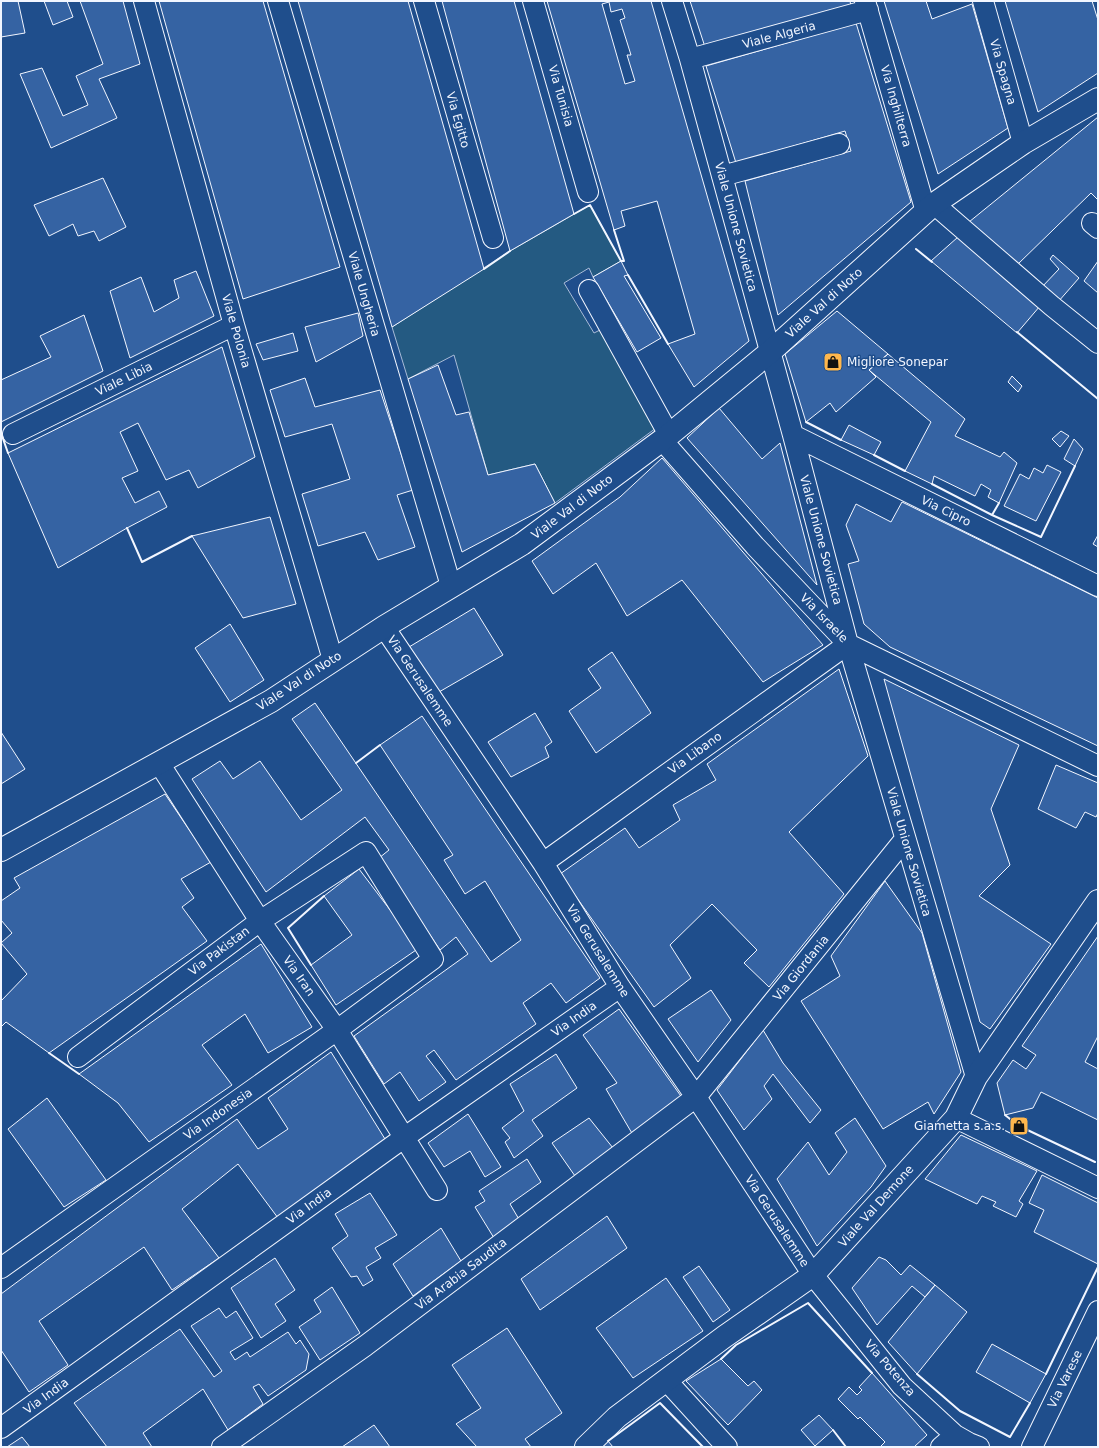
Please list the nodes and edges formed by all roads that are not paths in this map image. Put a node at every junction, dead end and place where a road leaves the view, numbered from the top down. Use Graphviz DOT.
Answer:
graph roads {
  1 [pos="144,1"];
  2 [pos="278,1"];
  3 [pos="424,1"];
  4 [pos="533,1"];
  5 [pos="672,1"];
  6 [pos="983,1"];
  7 [pos="867,6"];
  8 [pos="690,59"];
  9 [pos="1098,99"];
  10 [pos="1023,143"];
  11 [pos="839,144"];
  12 [pos="722,176"];
  13 [pos="588,192"];
  14 [pos="930,208"];
  15 [pos="492,238"];
  16 [pos="589,290"];
  17 [pos="234,325"];
  18 [pos="1098,343"];
  19 [pos="770,352"];
  20 [pos="13,434"];
  21 [pos="793,435"];
  22 [pos="666,438"];
  23 [pos="451,586"];
  24 [pos="1098,586"];
  25 [pos="384,627"];
  26 [pos="848,644"];
  27 [pos="333,660"];
  28 [pos="159,763"];
  29 [pos="1098,766"];
  30 [pos="905,839"];
  31 [pos="1,850"];
  32 [pos="543,863"];
  33 [pos="1098,901"];
  34 [pos="260,921"];
  35 [pos="434,959"];
  36 [pos="620,987"];
  37 [pos="337,1030"];
  38 [pos="78,1057"];
  39 [pos="976,1077"];
  40 [pos="696,1097"];
  41 [pos="956,1118"];
  42 [pos="405,1138"];
  43 [pos="1098,1188"];
  44 [pos="437,1190"];
  45 [pos="1,1268"];
  46 [pos="813,1275"];
  47 [pos="1098,1311"];
  48 [pos="666,1380"];
  49 [pos="1,1428"];
  50 [pos="963,1444"];
  51 [pos="222,1447"];
  52 [pos="586,1447"];
  53 [pos="727,1447"];
  54 [pos="1032,1447"];
  1 -- 17 [label="street, Viale Polonia"];
  2 -- 23 [label="street, Viale Ungheria"];
  3 -- 15 [label="street, Via Egitto"];
  4 -- 13 [label="street, Via Tunisia"];
  5 -- 8 [label="street, Viale Unione Sovietica"];
  6 -- 10 [label="street, Via Spagna"];
  7 -- 8 [label="street, Viale Algeria"];
  7 -- 14 [label="street, Via Inghilterra"];
  8 -- 12 [label="street, Viale Unione Sovietica"];
  9 -- 10 [label="street, Viale Val di Noto"];
  10 -- 14 [label="street, Viale Val di Noto"];
  11 -- 12 [label="street"];
  12 -- 19 [label="street, Viale Unione Sovietica"];
  14 -- 18 [label="street"];
  14 -- 19 [label="street, Viale Val di Noto"];
  16 -- 22 [label="street, Via Israele"];
  17 -- 20 [label="street, Viale Libia"];
  17 -- 27 [label="street, Viale Polonia"];
  19 -- 21 [label="street, Viale Unione Sovietica"];
  19 -- 22 [label="street, Viale Val di Noto"];
  21 -- 24 [label="street, Via Cipro"];
  21 -- 26 [label="street, Viale Unione Sovietica"];
  22 -- 23 [label="street, Viale Val di Noto"];
  22 -- 26 [label="street, Via Israele"];
  23 -- 25 [label="street, Viale Val di Noto"];
  25 -- 27 [label="street, Viale Val di Noto"];
  25 -- 32 [label="street, Via Gerusalemme"];
  26 -- 29 [label="street, Via Israele"];
  26 -- 30 [label="street, Viale Unione Sovietica"];
  26 -- 32 [label="street, Via Libano"];
  27 -- 28 [label="street, Viale Val di Noto"];
  28 -- 31 [label="street, Viale Val di Noto"];
  28 -- 34 [label="street, Via Iran"];
  30 -- 39 [label="street, Viale Unione Sovietica"];
  30 -- 40 [label="street, Via Giordania"];
  32 -- 36 [label="street, Via Gerusalemme"];
  33 -- 39 [label="street, Viale Val Demone"];
  34 -- 35 [label="street, Via Pakistan"];
  34 -- 37 [label="street, Via Iran"];
  34 -- 38 [label="street, Via Pakistan"];
  35 -- 37 [label="street, Via Indonesia"];
  36 -- 40 [label="street, Via Gerusalemme"];
  36 -- 42 [label="street, Via India"];
  37 -- 42 [label="street, Via Iran"];
  37 -- 45 [label="street, Via Indonesia"];
  39 -- 41 [label="street, Viale Val Demone"];
  40 -- 46 [label="street, Via Gerusalemme"];
  40 -- 51 [label="street, Via Arabia Saudita"];
  41 -- 43 [label="street"];
  41 -- 46 [label="street, Viale Val Demone"];
  42 -- 44 [label="street, Via Iran"];
  42 -- 49 [label="street, Via India"];
  46 -- 48 [label="street, Viale Val Demone"];
  46 -- 50 [label="street, Via Potenza"];
  47 -- 54 [label="street, Via Varese"];
  48 -- 52 [label="street, Viale Val Demone"];
  48 -- 53 [label="street"];
}
